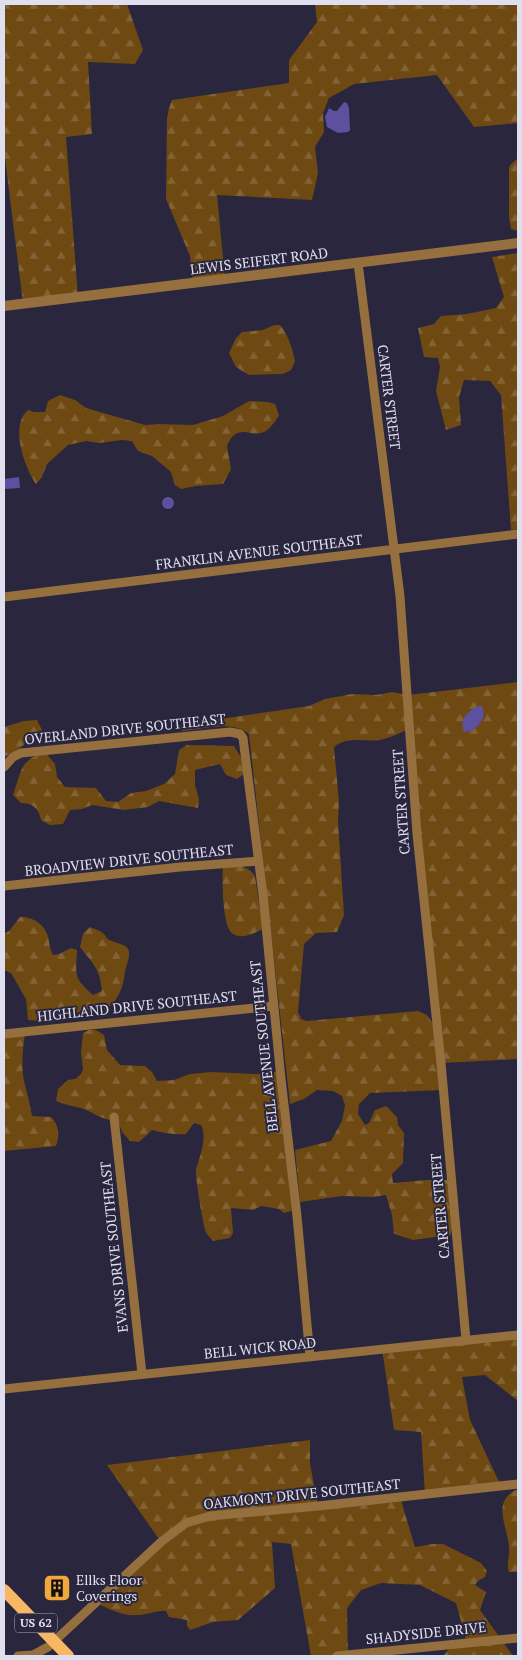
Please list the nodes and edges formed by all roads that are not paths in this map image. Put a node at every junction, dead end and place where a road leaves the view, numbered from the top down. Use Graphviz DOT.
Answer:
graph roads {
  1 [pos="518,243"];
  2 [pos="358,263"];
  3 [pos="4,306"];
  4 [pos="518,534"];
  5 [pos="394,549"];
  6 [pos="4,597"];
  7 [pos="240,734"];
  8 [pos="4,767"];
  9 [pos="258,861"];
  10 [pos="4,886"];
  11 [pos="274,1006"];
  12 [pos="4,1034"];
  13 [pos="114,1117"];
  14 [pos="518,1335"];
  15 [pos="466,1340"];
  16 [pos="310,1357"];
  17 [pos="142,1374"];
  18 [pos="4,1389"];
  19 [pos="518,1484"];
  20 [pos="4,1590"];
  21 [pos="518,1638"];
  22 [pos="54,1642"];
  23 [pos="18,1656"];
  24 [pos="68,1656"];
  25 [pos="337,1656"];
  1 -- 2 [label="street, LEWIS SEIFERT ROAD"];
  2 -- 3 [label="street, LEWIS SEIFERT ROAD"];
  2 -- 5 [label="street, CARTER STREET"];
  4 -- 5 [label="street, FRANKLIN AVENUE SOUTHEAST"];
  5 -- 6 [label="street, FRANKLIN AVENUE SOUTHEAST"];
  5 -- 15 [label="street, CARTER STREET"];
  7 -- 8 [label="street, OVERLAND DRIVE SOUTHEAST"];
  7 -- 9 [label="street, BELL AVENUE SOUTHEAST"];
  9 -- 10 [label="street, BROADVIEW DRIVE SOUTHEAST"];
  9 -- 11 [label="street, BELL AVENUE SOUTHEAST"];
  11 -- 12 [label="street, HIGHLAND DRIVE SOUTHEAST"];
  11 -- 16 [label="street, BELL AVENUE SOUTHEAST"];
  13 -- 17 [label="street, EVANS DRIVE SOUTHEAST"];
  14 -- 15 [label="street, BELL WICK ROAD"];
  15 -- 16 [label="street, BELL WICK ROAD"];
  16 -- 17 [label="street, BELL WICK ROAD"];
  17 -- 18 [label="street, BELL WICK ROAD"];
  19 -- 22 [label="street, OAKMONT DRIVE SOUTHEAST"];
  20 -- 22 [label="main road, US 62"];
  21 -- 25 [label="street, SHADYSIDE DRIVE"];
  22 -- 23 [label="street, OAKMONT DRIVE SOUTHEAST"];
  22 -- 24 [label="main road, US 62"];
}
